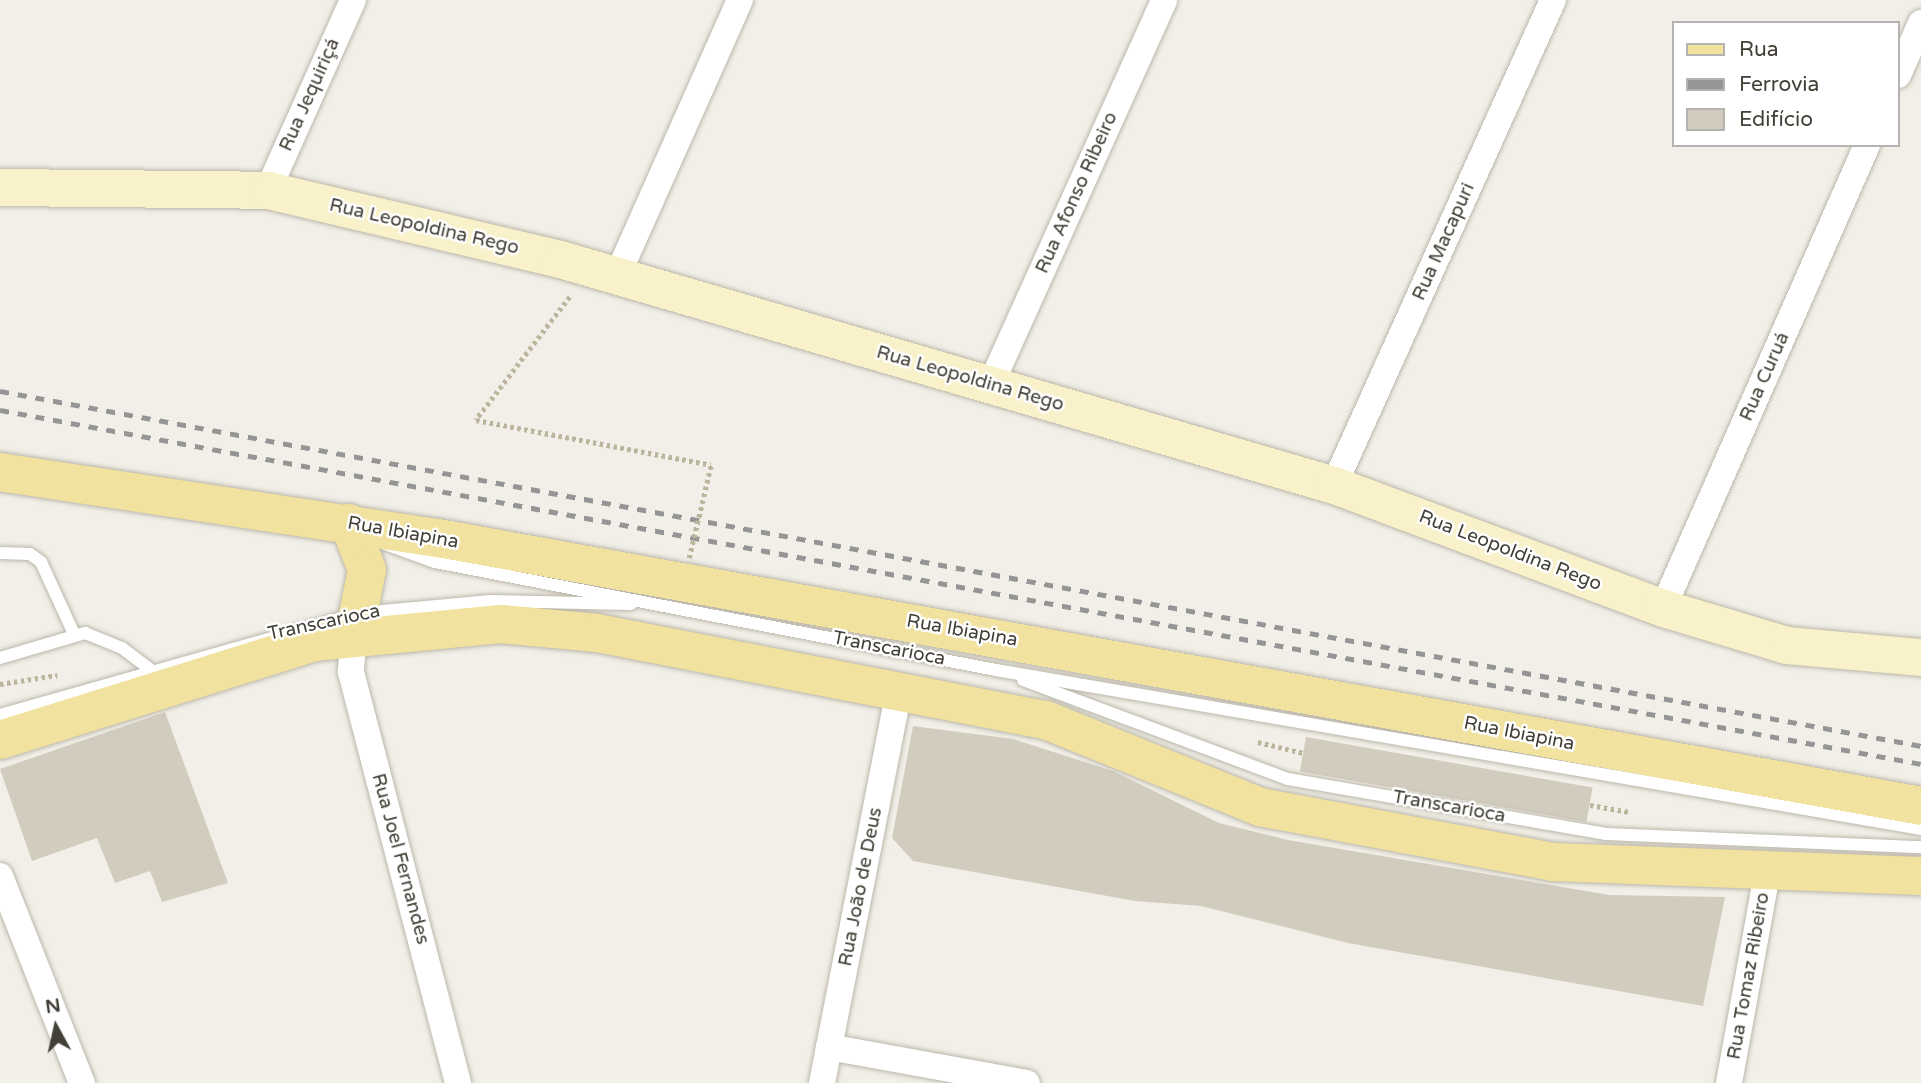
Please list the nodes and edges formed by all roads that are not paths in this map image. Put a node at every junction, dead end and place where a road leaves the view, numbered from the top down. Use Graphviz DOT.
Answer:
graph roads {
  1 [pos="353,0"];
  2 [pos="740,0"];
  3 [pos="1164,0"];
  4 [pos="1553,0"];
  5 [pos="1921,23"];
  6 [pos="1900,70"];
  7 [pos="1866,147"];
  8 [pos="0,187"];
  9 [pos="268,190"];
  10 [pos="601,270"];
  11 [pos="990,386"];
  12 [pos="0,472"];
  13 [pos="1334,485"];
  14 [pos="349,523"];
  15 [pos="0,552"];
  16 [pos="659,604"];
  17 [pos="1663,608"];
  18 [pos="357,623"];
  19 [pos="74,634"];
  20 [pos="1921,657"];
  21 [pos="0,658"];
  22 [pos="996,670"];
  23 [pos="161,678"];
  24 [pos="899,691"];
  25 [pos="0,715"];
  26 [pos="0,740"];
  27 [pos="1921,806"];
  28 [pos="1921,829"];
  29 [pos="1921,847"];
  30 [pos="1768,869"];
  31 [pos="0,876"];
  32 [pos="1921,876"];
  33 [pos="830,1047"];
  34 [pos="82,1083"];
  35 [pos="458,1083"];
  36 [pos="822,1083"];
  37 [pos="1027,1083"];
  38 [pos="1729,1083"];
  1 -- 9 [label="street, Rua Jequiriçá"];
  2 -- 10 [label="street"];
  3 -- 11 [label="street, Rua Afonso Ribeiro"];
  4 -- 13 [label="street, Rua Macapuri"];
  5 -- 6 [label="street"];
  7 -- 17 [label="street, Rua Curuá"];
  8 -- 9 [label="main road, Rua Leopoldina Rego"];
  9 -- 10 [label="main road, Rua Leopoldina Rego"];
  10 -- 11 [label="main road, Rua Leopoldina Rego"];
  11 -- 13 [label="main road, Rua Leopoldina Rego"];
  12 -- 14 [label="main road, Rua Ibiapina"];
  13 -- 17 [label="main road, Rua Leopoldina Rego"];
  14 -- 16 [label="lane, Transcarioca"];
  14 -- 18 [label="main road"];
  14 -- 27 [label="main road, Rua Ibiapina"];
  15 -- 19 [label="lane"];
  16 -- 18 [label="lane, Transcarioca"];
  16 -- 22 [label="lane, Transcarioca"];
  17 -- 20 [label="main road, Rua Leopoldina Rego"];
  18 -- 23 [label="main road"];
  18 -- 24 [label="main road"];
  18 -- 35 [label="street, Rua Joel Fernandes"];
  19 -- 21 [label="lane"];
  19 -- 23 [label="lane"];
  22 -- 28 [label="lane, Transcarioca"];
  22 -- 29 [label="lane, Transcarioca"];
  23 -- 25 [label="lane"];
  23 -- 26 [label="main road"];
  24 -- 30 [label="main road"];
  24 -- 33 [label="street, Rua João de Deus"];
  30 -- 32 [label="main road"];
  30 -- 38 [label="street, Rua Tomaz Ribeiro"];
  31 -- 34 [label="street"];
  33 -- 36 [label="street, Rua João de Deus"];
  33 -- 37 [label="street"];
}
